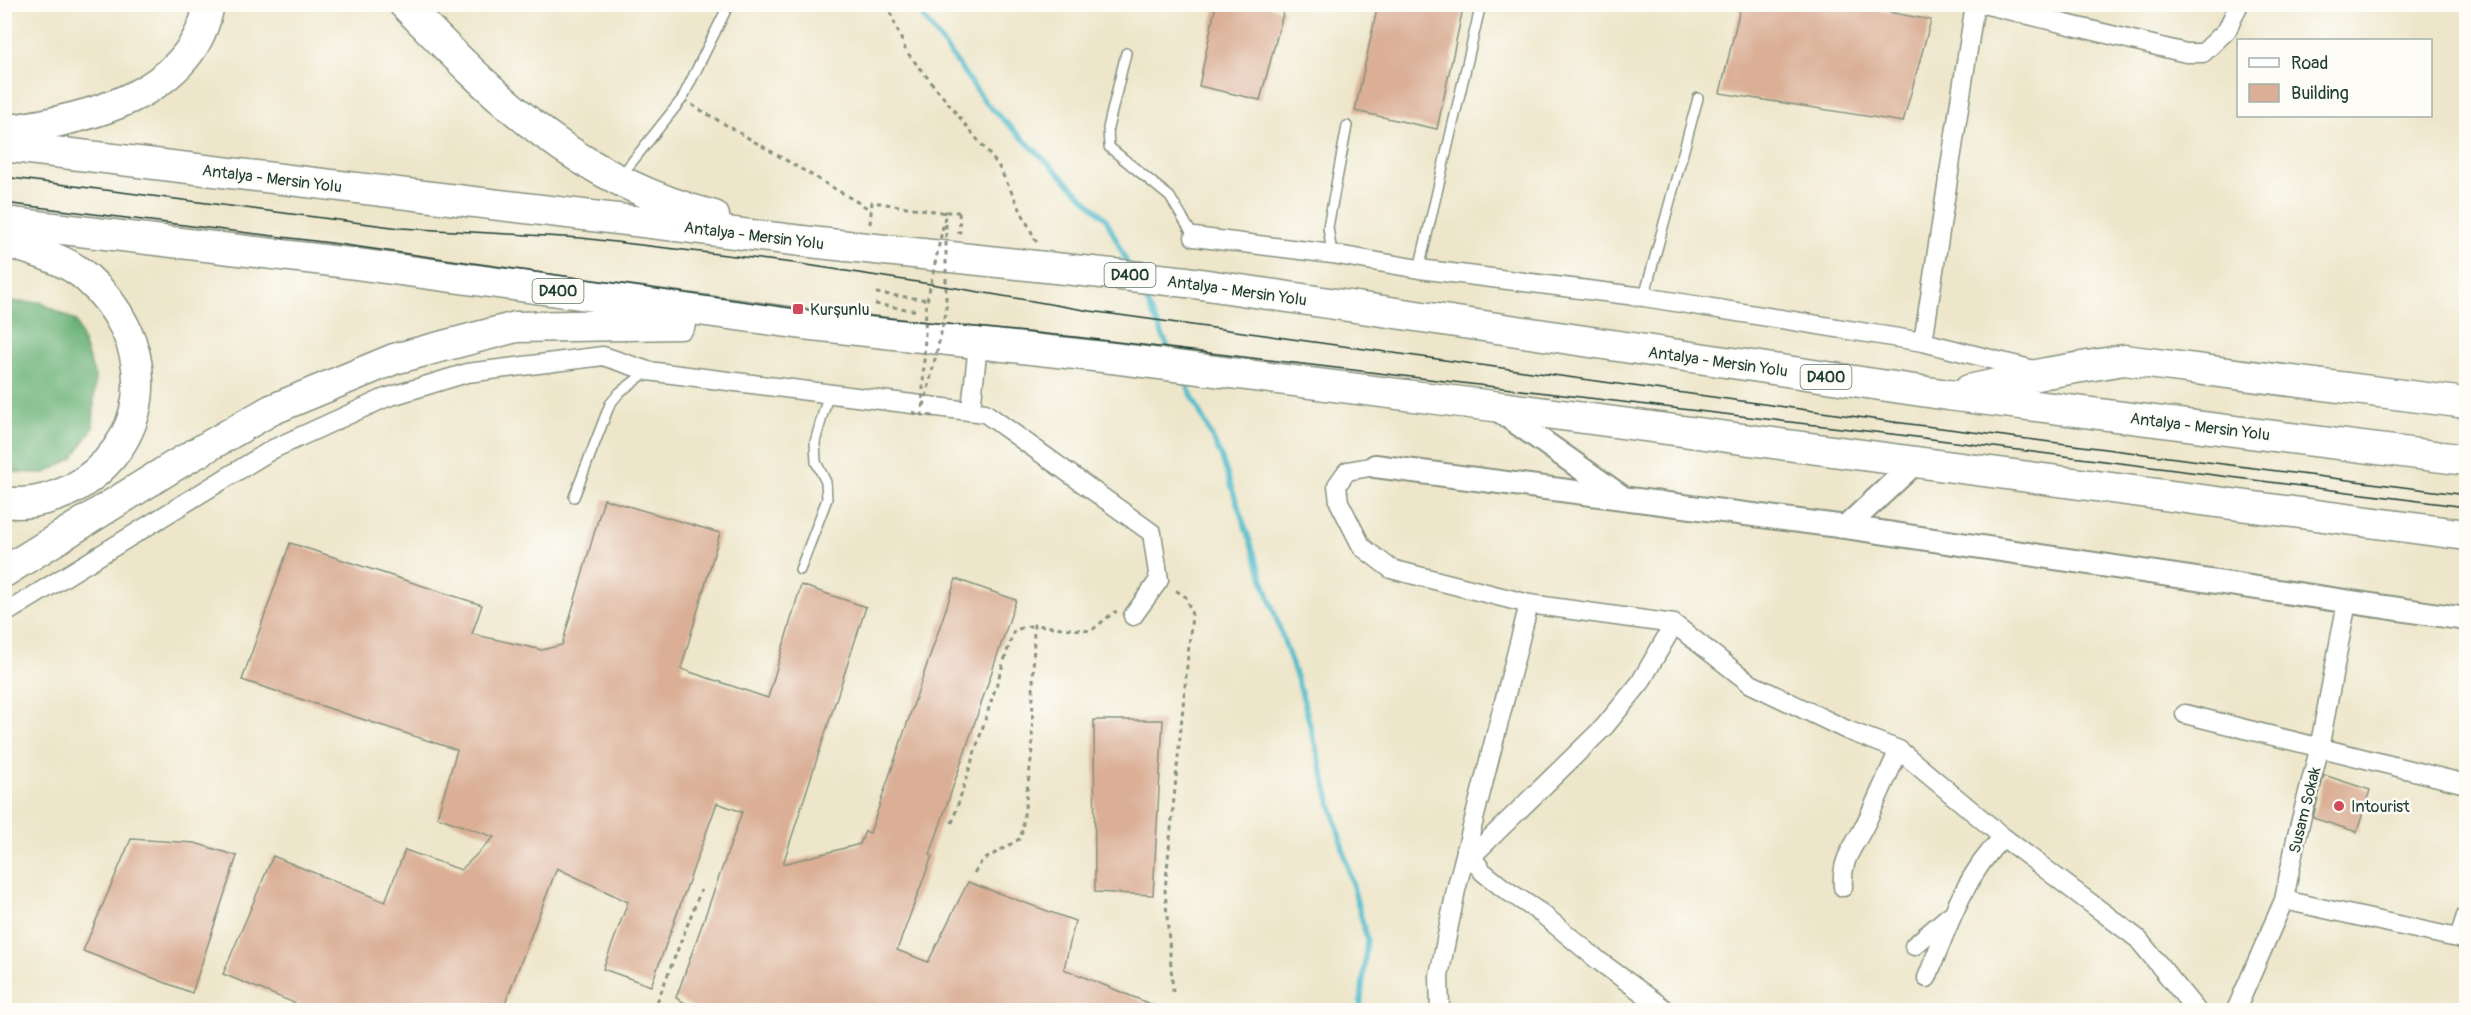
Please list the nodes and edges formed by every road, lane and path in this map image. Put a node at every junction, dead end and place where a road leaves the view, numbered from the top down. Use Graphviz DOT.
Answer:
graph roads {
  1 [pos="209,4"];
  2 [pos="405,4"];
  3 [pos="729,4"];
  4 [pos="887,4"];
  5 [pos="1481,4"];
  6 [pos="1975,4"];
  7 [pos="1983,4"];
  8 [pos="2239,4"];
  9 [pos="1126,53"];
  10 [pos="682,99"];
  11 [pos="1698,99"];
  12 [pos="1347,126"];
  13 [pos="4,131"];
  14 [pos="4,146"];
  15 [pos="618,179"];
  16 [pos="872,210"];
  17 [pos="946,212"];
  18 [pos="4,222"];
  19 [pos="880,225"];
  20 [pos="1194,237"];
  21 [pos="4,240"];
  22 [pos="819,243"];
  23 [pos="920,254"];
  24 [pos="1332,254"];
  25 [pos="1061,267"];
  26 [pos="1419,269"];
  27 [pos="876,292"];
  28 [pos="1644,297"];
  29 [pos="928,300"];
  30 [pos="875,304"];
  31 [pos="926,312"];
  32 [pos="803,324"];
  33 [pos="1923,342"];
  34 [pos="978,345"];
  35 [pos="648,371"];
  36 [pos="2046,373"];
  37 [pos="829,392"];
  38 [pos="1948,395"];
  39 [pos="2466,403"];
  40 [pos="1493,406"];
  41 [pos="971,409"];
  42 [pos="912,412"];
  43 [pos="922,415"];
  44 [pos="933,416"];
  45 [pos="2466,460"];
  46 [pos="1916,462"];
  47 [pos="1375,466"];
  48 [pos="574,497"];
  49 [pos="1625,500"];
  50 [pos="4,502"];
  51 [pos="1846,527"];
  52 [pos="2466,535"];
  53 [pos="800,570"];
  54 [pos="4,572"];
  55 [pos="1159,580"];
  56 [pos="2347,602"];
  57 [pos="1529,604"];
  58 [pos="4,615"];
  59 [pos="1133,615"];
  60 [pos="2466,619"];
  61 [pos="1674,624"];
  62 [pos="1034,625"];
  63 [pos="2185,714"];
  64 [pos="2319,748"];
  65 [pos="1899,750"];
  66 [pos="2466,784"];
  67 [pos="952,823"];
  68 [pos="2003,837"];
  69 [pos="1469,852"];
  70 [pos="974,873"];
  71 [pos="1843,887"];
  72 [pos="701,890"];
  73 [pos="2284,900"];
  74 [pos="1955,910"];
  75 [pos="2466,916"];
  76 [pos="2463,939"];
  77 [pos="1914,946"];
  78 [pos="1927,978"];
  79 [pos="1173,992"];
  80 [pos="654,1011"];
  81 [pos="1440,1011"];
  82 [pos="1666,1011"];
  83 [pos="2196,1011"];
  84 [pos="2236,1011"];
  1 -- 13 [label="highway"];
  2 -- 15 [label="highway"];
  3 -- 10 [label="lane"];
  4 -- 25 [label="path"];
  5 -- 26 [label="lane"];
  6 -- 33 [label="street"];
  7 -- 8 [label="street"];
  9 -- 20 [label="lane"];
  10 -- 15 [label="lane"];
  10 -- 16 [label="path"];
  11 -- 28 [label="lane"];
  12 -- 24 [label="lane"];
  14 -- 22 [label="highway, Antalya - Mersin Yolu / D400"];
  15 -- 22 [label="highway"];
  16 -- 17 [label="path, bridge"];
  16 -- 19 [label="path"];
  17 -- 23 [label="path, bridge"];
  17 -- 29 [label="path, bridge"];
  17 -- 43 [label="path, bridge"];
  18 -- 32 [label="highway, D400"];
  20 -- 24 [label="street"];
  21 -- 50 [label="highway"];
  22 -- 23 [label="highway, Antalya - Mersin Yolu / D400"];
  23 -- 25 [label="highway, Antalya - Mersin Yolu / D400"];
  24 -- 26 [label="street"];
  25 -- 38 [label="highway, Antalya - Mersin Yolu / D400"];
  26 -- 28 [label="street"];
  27 -- 29 [label="path"];
  28 -- 33 [label="street"];
  29 -- 31 [label="path, bridge"];
  30 -- 31 [label="path"];
  31 -- 43 [label="path, bridge"];
  32 -- 34 [label="highway, D400"];
  32 -- 54 [label="highway"];
  33 -- 36 [label="street"];
  34 -- 40 [label="highway, D400"];
  34 -- 41 [label="street"];
  35 -- 37 [label="street"];
  35 -- 48 [label="lane"];
  35 -- 58 [label="street"];
  36 -- 38 [label="highway"];
  36 -- 39 [label="highway"];
  37 -- 41 [label="street"];
  37 -- 53 [label="lane"];
  38 -- 45 [label="highway, Antalya - Mersin Yolu / D400"];
  40 -- 46 [label="highway, D400"];
  40 -- 49 [label="street"];
  41 -- 55 [label="street"];
  42 -- 43 [label="path, bridge"];
  43 -- 44 [label="path, bridge"];
  46 -- 51 [label="street"];
  46 -- 52 [label="highway, D400"];
  47 -- 49 [label="street"];
  47 -- 57 [label="street"];
  49 -- 51 [label="street"];
  51 -- 56 [label="street"];
  55 -- 59 [label="street"];
  55 -- 79 [label="path"];
  56 -- 60 [label="street"];
  56 -- 64 [label="street, Susam Sokak"];
  57 -- 61 [label="street"];
  57 -- 69 [label="street"];
  59 -- 62 [label="path"];
  61 -- 65 [label="street"];
  61 -- 69 [label="street"];
  62 -- 67 [label="path"];
  62 -- 70 [label="path"];
  63 -- 64 [label="street"];
  64 -- 66 [label="street"];
  64 -- 73 [label="street, Susam Sokak"];
  65 -- 68 [label="street"];
  65 -- 71 [label="street"];
  68 -- 74 [label="street"];
  68 -- 83 [label="street"];
  69 -- 81 [label="street"];
  69 -- 82 [label="street"];
  72 -- 80 [label="path"];
  73 -- 76 [label="street"];
  73 -- 84 [label="street, Susam Sokak"];
  74 -- 77 [label="street"];
  74 -- 78 [label="street"];
  75 -- 76 [label="street"];
}
